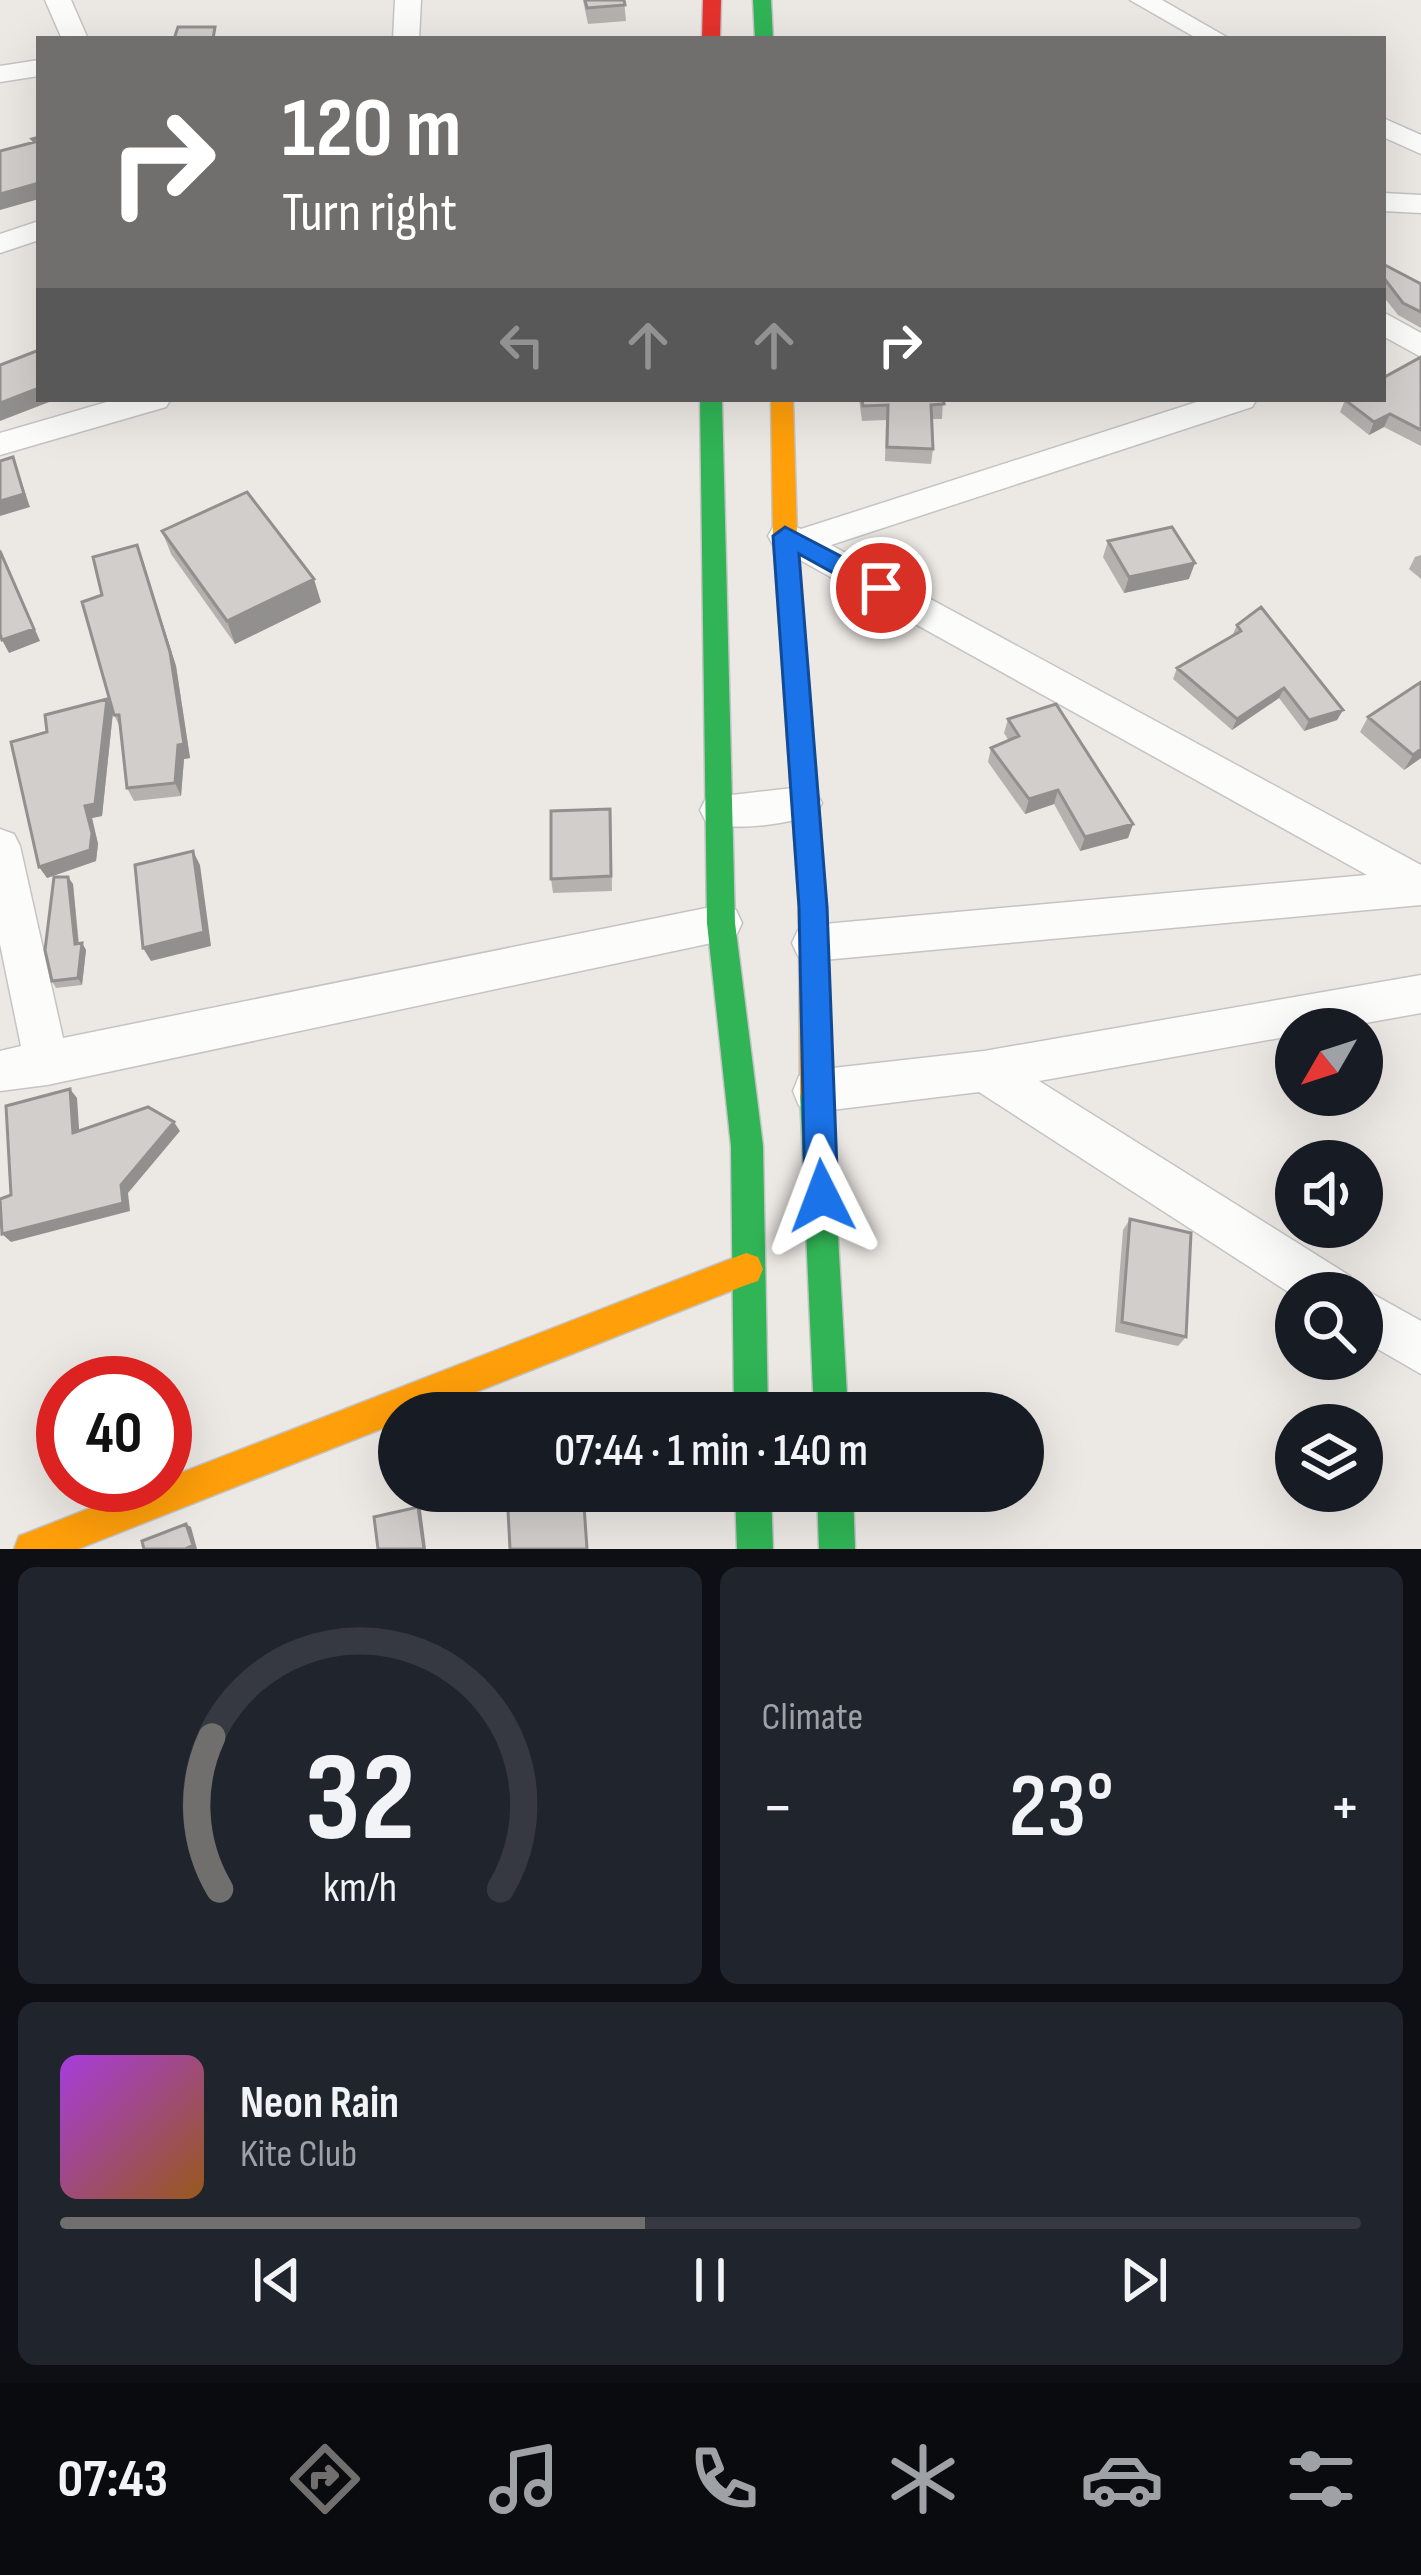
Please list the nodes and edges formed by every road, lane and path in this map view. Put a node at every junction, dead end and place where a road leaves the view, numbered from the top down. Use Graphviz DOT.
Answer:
graph roads {
  1 [pos="58,0"];
  2 [pos="408,0"];
  3 [pos="712,0"];
  4 [pos="761,0"];
  5 [pos="1143,0"];
  6 [pos="74,36"];
  7 [pos="406,36"];
  8 [pos="711,36"];
  9 [pos="764,36"];
  10 [pos="1211,36"];
  11 [pos="36,68"];
  12 [pos="0,74"];
  13 [pos="1386,128"];
  14 [pos="1421,146"];
  15 [pos="1386,202"];
  16 [pos="1421,204"];
  17 [pos="36,231"];
  18 [pos="0,244"];
  19 [pos="1386,324"];
  20 [pos="1418,345"];
  21 [pos="1386,352"];
  22 [pos="145,402"];
  23 [pos="712,402"];
  24 [pos="782,402"];
  25 [pos="1231,402"];
  26 [pos="0,444"];
  27 [pos="792,539"];
  28 [pos="802,803"];
  29 [pos="720,810"];
  30 [pos="0,846"];
  31 [pos="1421,886"];
  32 [pos="721,923"];
  33 [pos="813,943"];
  34 [pos="1421,994"];
  35 [pos="46,1065"];
  36 [pos="0,1071"];
  37 [pos="984,1071"];
  38 [pos="815,1091"];
  39 [pos="747,1146"];
  40 [pos="820,1152"];
  41 [pos="746,1269"];
  42 [pos="1300,1272"];
  43 [pos="1383,1325"];
  44 [pos="1421,1349"];
  45 [pos="750,1392"];
  46 [pos="830,1392"];
  47 [pos="754,1512"];
  48 [pos="836,1512"];
  49 [pos="32,1549"];
  50 [pos="755,1549"];
  51 [pos="837,1549"];
  1 -- 6 [label="street"];
  2 -- 7 [label="street"];
  3 -- 8 [label="street"];
  4 -- 9 [label="street"];
  5 -- 10 [label="street"];
  11 -- 12 [label="street"];
  13 -- 14 [label="street"];
  15 -- 16 [label="street"];
  17 -- 18 [label="street"];
  19 -- 20 [label="street"];
  20 -- 21 [label="street"];
  22 -- 26 [label="street"];
  23 -- 29 [label="street"];
  24 -- 27 [label="street"];
  25 -- 27 [label="street"];
  27 -- 28 [label="street"];
  27 -- 31 [label="street"];
  28 -- 29 [label="street"];
  28 -- 33 [label="street"];
  29 -- 32 [label="street"];
  30 -- 35 [label="street"];
  31 -- 33 [label="street"];
  32 -- 35 [label="street"];
  32 -- 39 [label="street"];
  33 -- 38 [label="street"];
  34 -- 37 [label="street"];
  35 -- 36 [label="street"];
  37 -- 38 [label="street"];
  37 -- 42 [label="street"];
  38 -- 40 [label="street"];
  39 -- 40 [label="street"];
  39 -- 41 [label="street"];
  40 -- 46 [label="street"];
  41 -- 45 [label="street"];
  41 -- 49 [label="street"];
  43 -- 44 [label="street"];
  47 -- 50 [label="street"];
  48 -- 51 [label="street"];
}
